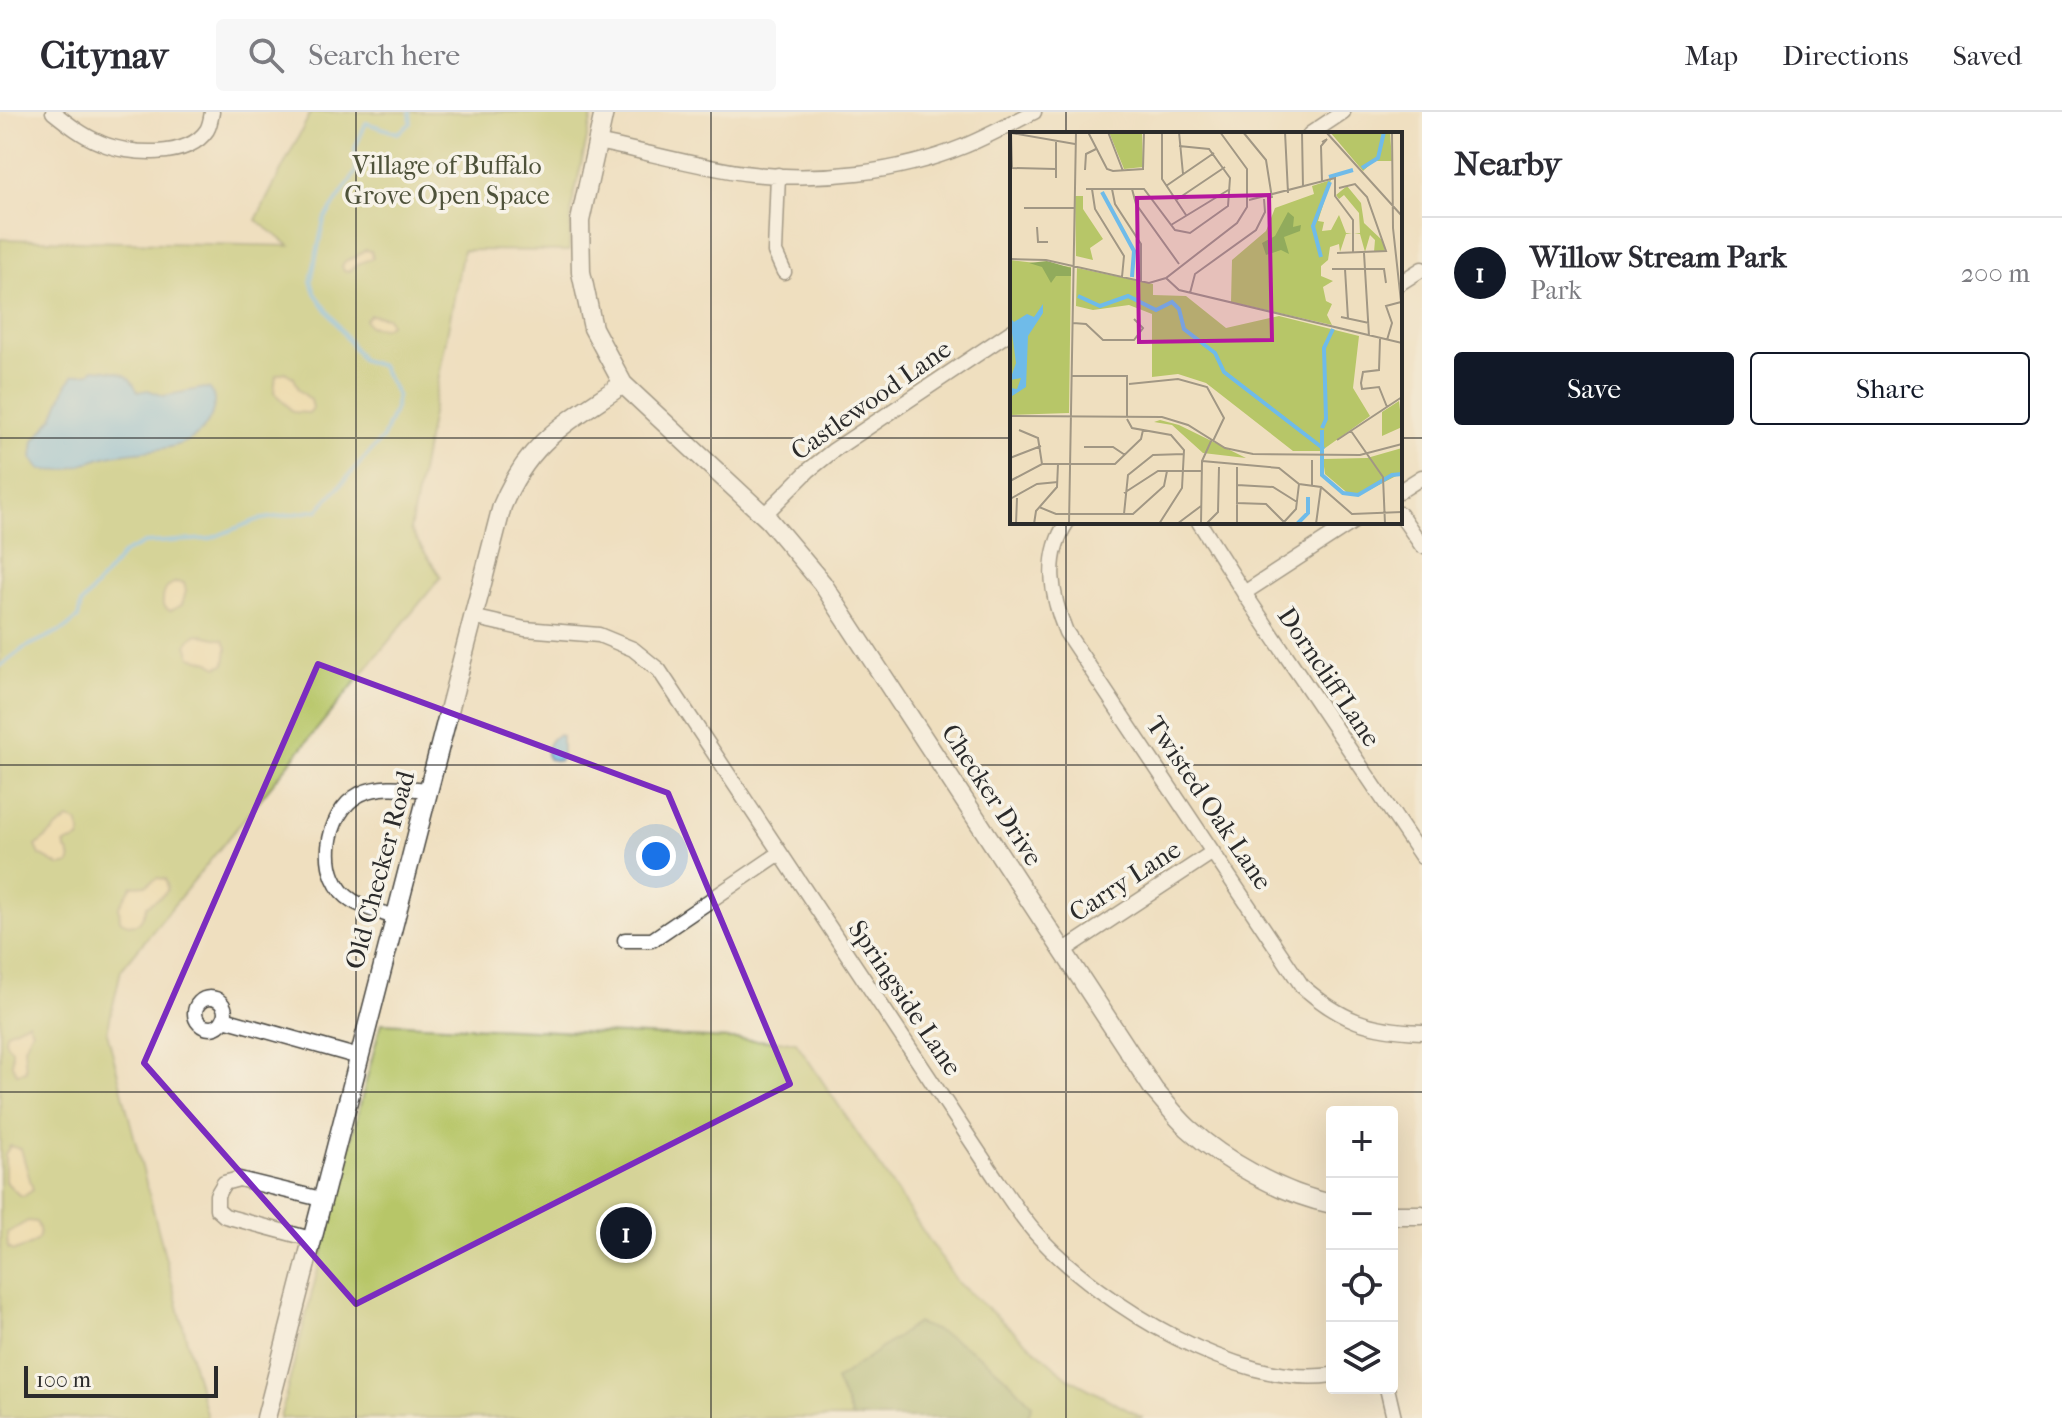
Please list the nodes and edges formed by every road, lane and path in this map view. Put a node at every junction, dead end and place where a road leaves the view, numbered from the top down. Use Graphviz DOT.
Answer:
graph roads {
  1 [pos="53,112"];
  2 [pos="212,112"];
  3 [pos="604,112"];
  4 [pos="1034,112"];
  5 [pos="1343,112"];
  6 [pos="1313,132"];
  7 [pos="597,142"];
  8 [pos="778,175"];
  9 [pos="1422,269"];
  10 [pos="784,272"];
  11 [pos="1402,282"];
  12 [pos="1010,332"];
  13 [pos="623,384"];
  14 [pos="1422,477"];
  15 [pos="1402,490"];
  16 [pos="764,515"];
  17 [pos="1402,517"];
  18 [pos="1066,524"];
  19 [pos="1200,524"];
  20 [pos="1350,524"];
  21 [pos="1422,546"];
  22 [pos="1244,593"];
  23 [pos="472,617"];
  24 [pos="428,790"];
  25 [pos="1213,852"];
  26 [pos="780,853"];
  27 [pos="1422,857"];
  28 [pos="394,917"];
  29 [pos="625,940"];
  30 [pos="1063,951"];
  31 [pos="224,1019"];
  32 [pos="1422,1032"];
  33 [pos="359,1057"];
  34 [pos="321,1199"];
  35 [pos="1326,1203"];
  36 [pos="1398,1215"];
  37 [pos="1422,1215"];
  38 [pos="311,1239"];
  39 [pos="1326,1375"];
  40 [pos="1388,1394"];
  41 [pos="266,1418"];
  42 [pos="1394,1418"];
  1 -- 2 [label="street"];
  3 -- 7 [label="street, Checker Drive"];
  4 -- 8 [label="street"];
  5 -- 6 [label="street"];
  7 -- 8 [label="street"];
  7 -- 13 [label="street, Checker Drive"];
  8 -- 10 [label="street"];
  9 -- 11 [label="street"];
  12 -- 16 [label="street, Castlewood Lane"];
  13 -- 16 [label="street, Checker Drive"];
  13 -- 23 [label="street, Old Checker Road"];
  14 -- 15 [label="street"];
  16 -- 30 [label="street, Checker Drive"];
  17 -- 21 [label="street"];
  18 -- 25 [label="street, Twisted Oak Lane"];
  19 -- 22 [label="street, Dorncliff Lane"];
  20 -- 22 [label="street"];
  22 -- 27 [label="street, Dorncliff Lane"];
  23 -- 24 [label="street, Old Checker Road"];
  23 -- 26 [label="street, Springside Lane"];
  24 -- 28 [label="street, Old Checker Road"];
  24 -- 28 [label="street"];
  25 -- 30 [label="street, Carry Lane"];
  25 -- 32 [label="street, Twisted Oak Lane"];
  26 -- 29 [label="street"];
  26 -- 39 [label="street, Springside Lane"];
  28 -- 33 [label="street, Old Checker Road"];
  30 -- 35 [label="street, Checker Drive"];
  31 -- 33 [label="street"];
  33 -- 34 [label="street, Old Checker Road"];
  34 -- 38 [label="street, Old Checker Road"];
  34 -- 38 [label="street"];
  36 -- 37 [label="street"];
  38 -- 41 [label="street, Old Checker Road"];
  40 -- 42 [label="street"];
}
